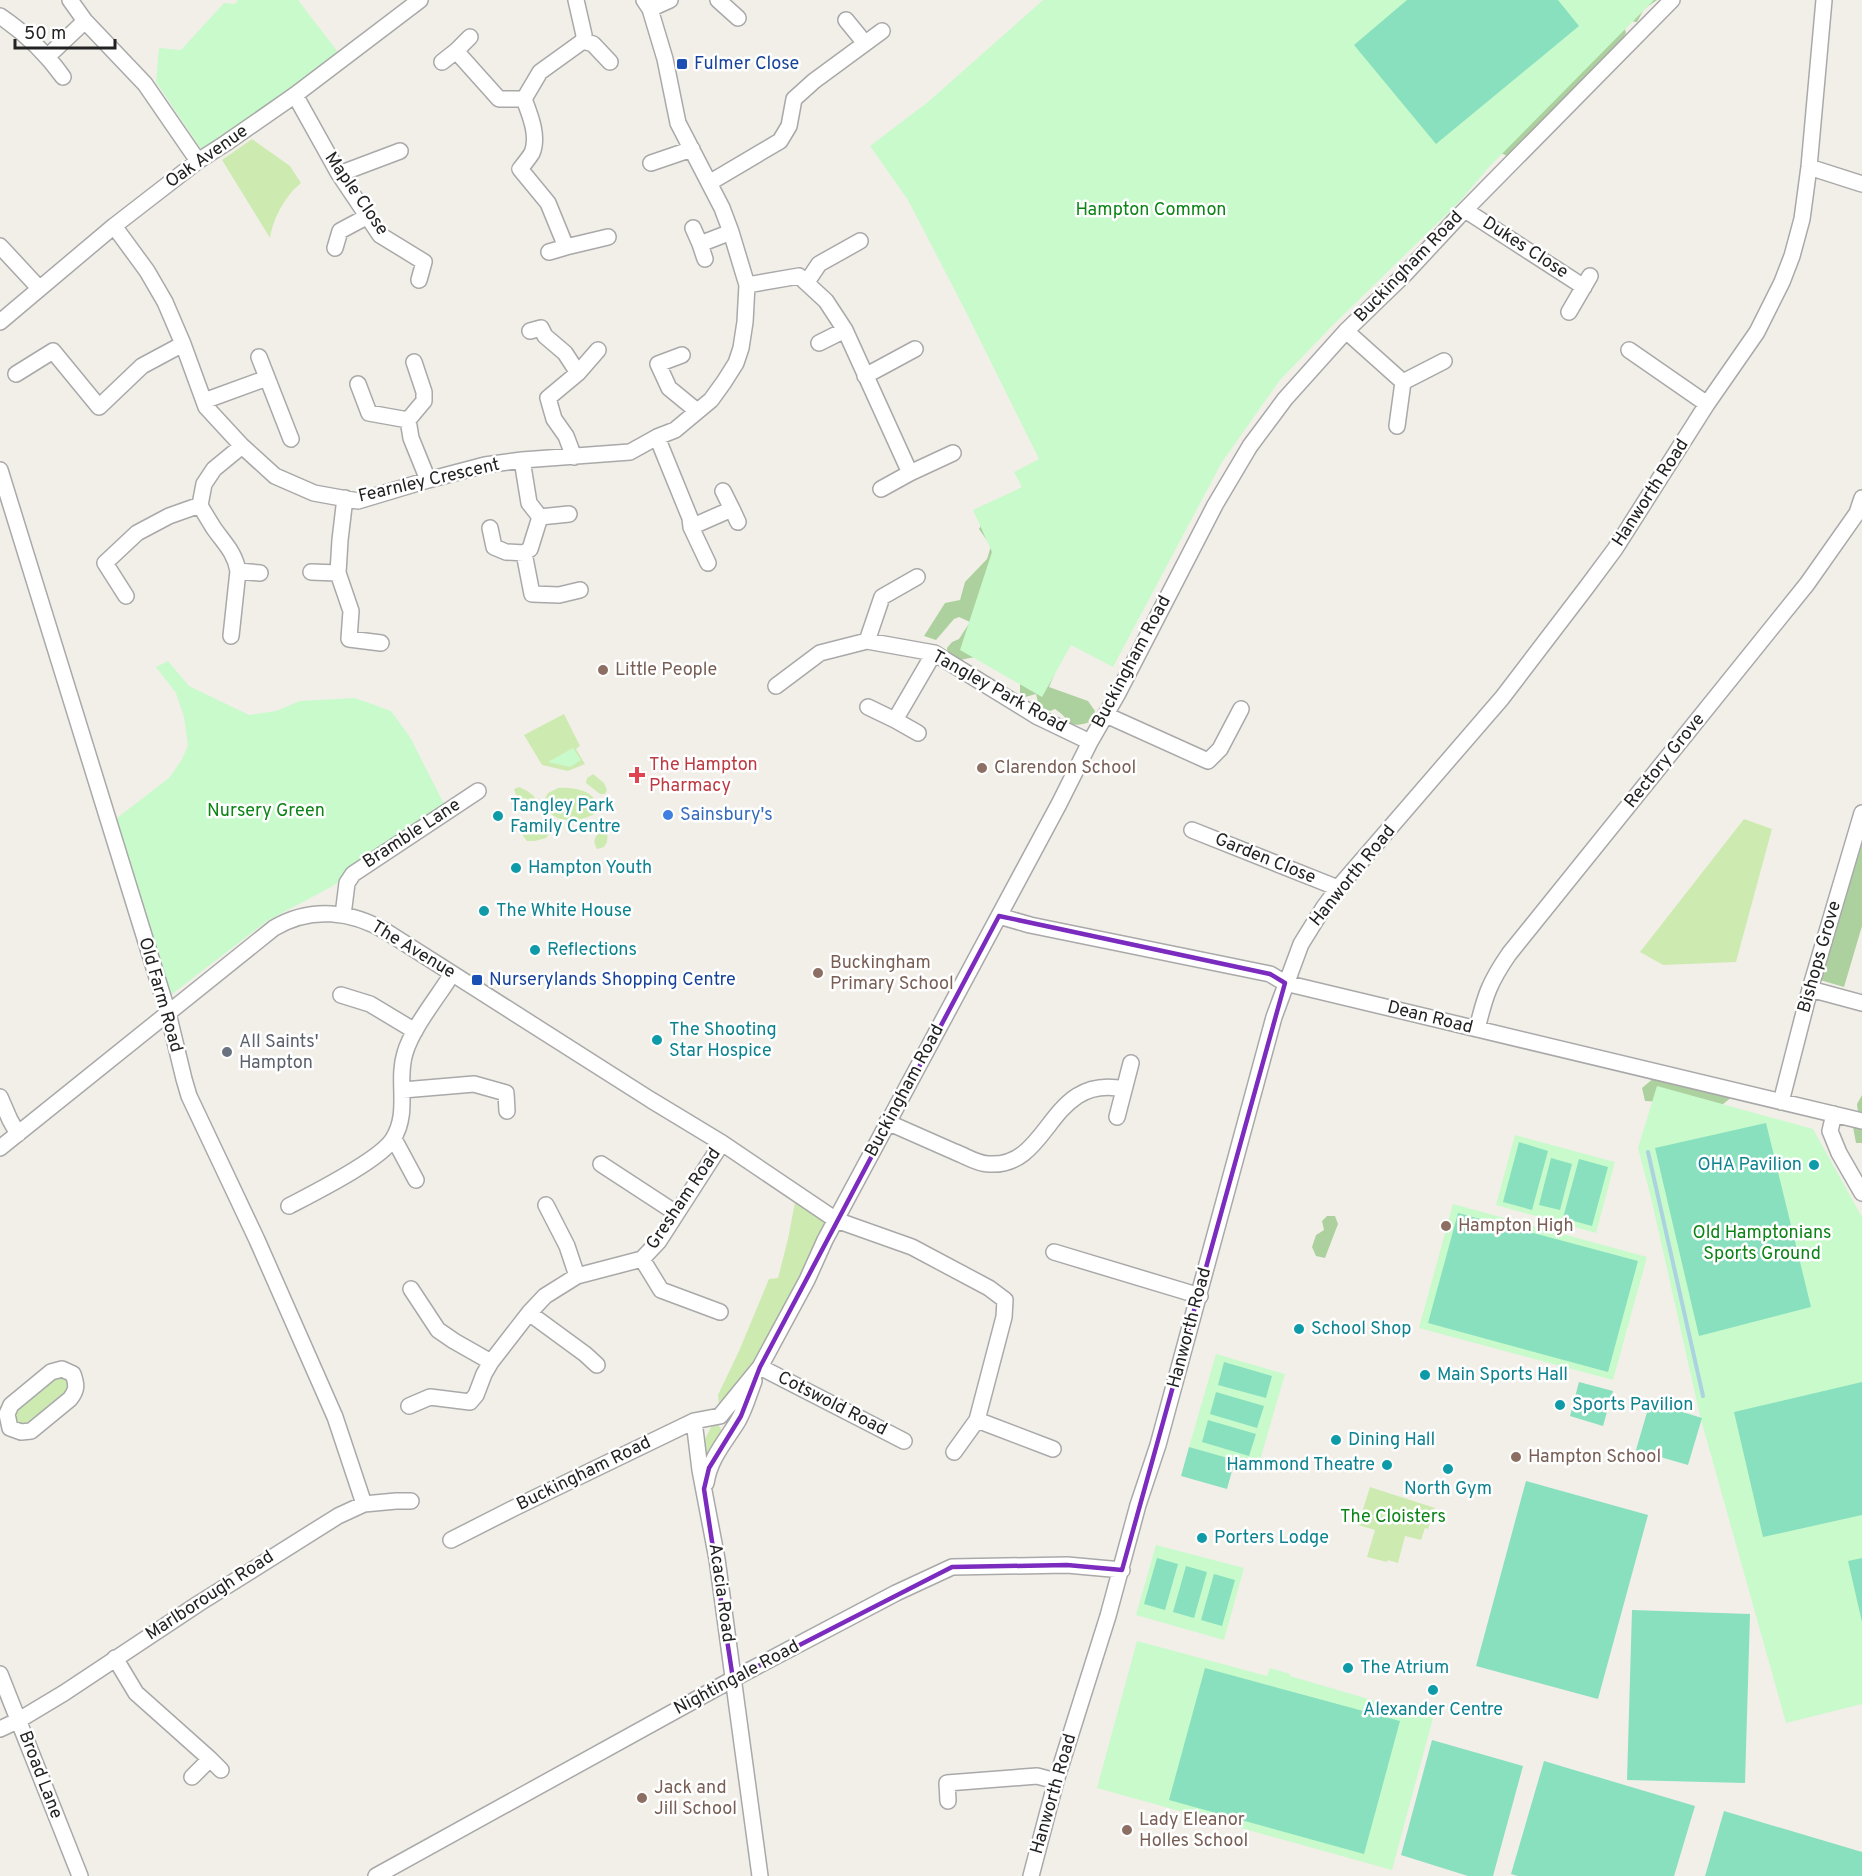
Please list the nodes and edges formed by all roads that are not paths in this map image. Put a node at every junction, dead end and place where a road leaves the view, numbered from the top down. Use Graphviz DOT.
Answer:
graph roads {
  1 [pos="420,0"];
  2 [pos="576,0"];
  3 [pos="670,0"];
  4 [pos="718,0"];
  5 [pos="1672,0"];
  6 [pos="1824,0"];
  7 [pos="75,1"];
  8 [pos="647,4"];
  9 [pos="0,16"];
  10 [pos="738,18"];
  11 [pos="846,20"];
  12 [pos="85,21"];
  13 [pos="882,31"];
  14 [pos="470,37"];
  15 [pos="583,41"];
  16 [pos="864,42"];
  17 [pos="456,51"];
  18 [pos="48,56"];
  19 [pos="442,62"];
  20 [pos="610,62"];
  21 [pos="63,76"];
  22 [pos="295,95"];
  23 [pos="524,99"];
  24 [pos="692,149"];
  25 [pos="400,151"];
  26 [pos="198,161"];
  27 [pos="651,163"];
  28 [pos="1809,167"];
  29 [pos="339,174"];
  30 [pos="709,183"];
  31 [pos="1862,184"];
  32 [pos="1465,210"];
  33 [pos="368,216"];
  34 [pos="114,225"];
  35 [pos="693,228"];
  36 [pos="731,232"];
  37 [pos="608,237"];
  38 [pos="860,241"];
  39 [pos="0,246"];
  40 [pos="335,248"];
  41 [pos="566,248"];
  42 [pos="549,252"];
  43 [pos="419,280"];
  44 [pos="807,282"];
  45 [pos="747,285"];
  46 [pos="39,288"];
  47 [pos="1569,312"];
  48 [pos="0,322"];
  49 [pos="844,330"];
  50 [pos="530,331"];
  51 [pos="1346,331"];
  52 [pos="819,343"];
  53 [pos="183,344"];
  54 [pos="915,349"];
  55 [pos="598,350"];
  56 [pos="1629,350"];
  57 [pos="682,355"];
  58 [pos="259,357"];
  59 [pos="1444,361"];
  60 [pos="414,362"];
  61 [pos="578,373"];
  62 [pos="16,374"];
  63 [pos="865,376"];
  64 [pos="267,378"];
  65 [pos="1403,382"];
  66 [pos="358,384"];
  67 [pos="204,401"];
  68 [pos="1707,404"];
  69 [pos="697,411"];
  70 [pos="408,420"];
  71 [pos="1397,426"];
  72 [pos="657,436"];
  73 [pos="291,439"];
  74 [pos="242,446"];
  75 [pos="953,453"];
  76 [pos="574,457"];
  77 [pos="522,460"];
  78 [pos="0,470"];
  79 [pos="910,473"];
  80 [pos="428,480"];
  81 [pos="881,489"];
  82 [pos="723,491"];
  83 [pos="345,498"];
  84 [pos="1862,498"];
  85 [pos="200,505"];
  86 [pos="569,514"];
  87 [pos="1859,514"];
  88 [pos="540,517"];
  89 [pos="692,527"];
  90 [pos="490,528"];
  91 [pos="524,553"];
  92 [pos="708,563"];
  93 [pos="238,571"];
  94 [pos="311,572"];
  95 [pos="261,573"];
  96 [pos="338,573"];
  97 [pos="917,577"];
  98 [pos="580,590"];
  99 [pos="126,596"];
  100 [pos="231,636"];
  101 [pos="867,641"];
  102 [pos="381,643"];
  103 [pos="934,653"];
  104 [pos="776,686"];
  105 [pos="868,707"];
  106 [pos="1241,709"];
  107 [pos="1106,715"];
  108 [pos="895,720"];
  109 [pos="918,733"];
  110 [pos="1090,742"];
  111 [pos="478,790"];
  112 [pos="1862,813"];
  113 [pos="1192,830"];
  114 [pos="1338,888"];
  115 [pos="342,915"];
  116 [pos="999,916"];
  117 [pos="452,974"];
  118 [pos="1286,983"];
  119 [pos="1810,989"];
  120 [pos="340,995"];
  121 [pos="1862,1003"];
  122 [pos="168,1013"];
  123 [pos="1477,1029"];
  124 [pos="416,1031"];
  125 [pos="1131,1063"];
  126 [pos="1124,1089"];
  127 [pos="403,1090"];
  128 [pos="0,1097"];
  129 [pos="1781,1102"];
  130 [pos="507,1111"];
  131 [pos="1834,1114"];
  132 [pos="1117,1117"];
  133 [pos="1862,1121"];
  134 [pos="887,1122"];
  135 [pos="18,1134"];
  136 [pos="394,1139"];
  137 [pos="722,1143"];
  138 [pos="0,1148"];
  139 [pos="601,1164"];
  140 [pos="416,1180"];
  141 [pos="1862,1193"];
  142 [pos="546,1205"];
  143 [pos="289,1206"];
  144 [pos="676,1213"];
  145 [pos="836,1220"];
  146 [pos="1054,1252"];
  147 [pos="642,1258"];
  148 [pos="577,1276"];
  149 [pos="411,1289"];
  150 [pos="1200,1296"];
  151 [pos="720,1312"];
  152 [pos="529,1313"];
  153 [pos="491,1362"];
  154 [pos="597,1365"];
  155 [pos="760,1367"];
  156 [pos="409,1406"];
  157 [pos="720,1416"];
  158 [pos="977,1420"];
  159 [pos="694,1421"];
  160 [pos="738,1421"];
  161 [pos="5,1433"];
  162 [pos="904,1441"];
  163 [pos="1053,1449"];
  164 [pos="954,1452"];
  165 [pos="704,1489"];
  166 [pos="411,1501"];
  167 [pos="364,1504"];
  168 [pos="451,1540"];
  169 [pos="1122,1570"];
  170 [pos="115,1658"];
  171 [pos="0,1674"];
  172 [pos="733,1679"];
  173 [pos="19,1720"];
  174 [pos="0,1729"];
  175 [pos="192,1777"];
  176 [pos="1056,1781"];
  177 [pos="948,1801"];
  178 [pos="80,1876"];
  179 [pos="376,1876"];
  180 [pos="760,1876"];
  181 [pos="1030,1876"];
  1 -- 22 [label="street, Oak Avenue"];
  2 -- 15 [label="street"];
  3 -- 8 [label="street"];
  4 -- 10 [label="street"];
  5 -- 32 [label="street, Buckingham Road"];
  6 -- 28 [label="street, Hanworth Road"];
  7 -- 12 [label="street"];
  8 -- 24 [label="street, Fearnley Crescent"];
  9 -- 18 [label="street"];
  11 -- 16 [label="street"];
  12 -- 18 [label="street"];
  12 -- 26 [label="street"];
  13 -- 16 [label="street"];
  14 -- 17 [label="street"];
  15 -- 20 [label="street"];
  15 -- 23 [label="street"];
  16 -- 30 [label="street"];
  17 -- 19 [label="street"];
  17 -- 23 [label="street"];
  18 -- 21 [label="street"];
  22 -- 26 [label="street, Oak Avenue"];
  22 -- 29 [label="street, Maple Close"];
  23 -- 41 [label="street"];
  24 -- 27 [label="street"];
  24 -- 30 [label="street, Fearnley Crescent"];
  25 -- 29 [label="street"];
  26 -- 34 [label="street, Oak Avenue"];
  28 -- 31 [label="street"];
  28 -- 68 [label="street, Hanworth Road"];
  29 -- 33 [label="street, Maple Close"];
  30 -- 36 [label="street, Fearnley Crescent"];
  32 -- 47 [label="street, Dukes Close"];
  32 -- 51 [label="street, Buckingham Road"];
  33 -- 40 [label="street"];
  33 -- 43 [label="street, Maple Close"];
  34 -- 46 [label="street, Oak Avenue"];
  34 -- 53 [label="street, Fearnley Crescent"];
  35 -- 36 [label="street"];
  36 -- 45 [label="street, Fearnley Crescent"];
  37 -- 41 [label="street"];
  38 -- 44 [label="street"];
  39 -- 46 [label="street"];
  41 -- 42 [label="street"];
  44 -- 45 [label="street"];
  44 -- 49 [label="street"];
  45 -- 69 [label="street, Fearnley Crescent"];
  46 -- 48 [label="street, Oak Avenue"];
  49 -- 52 [label="street"];
  49 -- 63 [label="street"];
  50 -- 61 [label="street"];
  51 -- 65 [label="street"];
  51 -- 107 [label="street, Buckingham Road"];
  53 -- 62 [label="street"];
  53 -- 67 [label="street, Fearnley Crescent"];
  54 -- 63 [label="street"];
  55 -- 61 [label="street"];
  56 -- 68 [label="street"];
  57 -- 69 [label="street"];
  58 -- 64 [label="street"];
  59 -- 65 [label="street"];
  60 -- 70 [label="street"];
  61 -- 76 [label="street"];
  63 -- 79 [label="street"];
  64 -- 67 [label="street"];
  64 -- 73 [label="street"];
  65 -- 71 [label="street"];
  66 -- 70 [label="street"];
  67 -- 74 [label="street, Fearnley Crescent"];
  68 -- 114 [label="street, Hanworth Road"];
  69 -- 72 [label="street, Fearnley Crescent"];
  70 -- 80 [label="street"];
  72 -- 76 [label="street, Fearnley Crescent"];
  72 -- 89 [label="street"];
  74 -- 83 [label="street, Fearnley Crescent"];
  74 -- 85 [label="street"];
  75 -- 79 [label="street"];
  76 -- 77 [label="street, Fearnley Crescent"];
  77 -- 80 [label="street, Fearnley Crescent"];
  77 -- 88 [label="street"];
  78 -- 122 [label="street, Old Farm Road"];
  79 -- 81 [label="street"];
  80 -- 83 [label="street, Fearnley Crescent"];
  82 -- 89 [label="street"];
  83 -- 96 [label="street"];
  84 -- 87 [label="street, Rectory Grove"];
  85 -- 93 [label="street"];
  85 -- 99 [label="street"];
  86 -- 88 [label="street"];
  87 -- 123 [label="street, Rectory Grove"];
  88 -- 91 [label="street"];
  89 -- 92 [label="street"];
  90 -- 91 [label="street"];
  91 -- 98 [label="street"];
  93 -- 95 [label="street"];
  93 -- 100 [label="street"];
  94 -- 96 [label="street"];
  96 -- 102 [label="street"];
  97 -- 101 [label="street"];
  101 -- 103 [label="street, Tangley Park Road"];
  101 -- 104 [label="street, Tangley Park Road"];
  103 -- 108 [label="street"];
  103 -- 110 [label="street, Tangley Park Road"];
  105 -- 108 [label="street"];
  106 -- 107 [label="street"];
  107 -- 110 [label="street, Buckingham Road"];
  108 -- 109 [label="street"];
  110 -- 116 [label="street, Buckingham Road"];
  111 -- 115 [label="street, Bramble Lane"];
  112 -- 119 [label="street, Bishops Grove"];
  113 -- 114 [label="street, Garden Close"];
  114 -- 118 [label="street, Hanworth Road"];
  115 -- 117 [label="street, The Avenue"];
  115 -- 122 [label="street, The Avenue"];
  116 -- 118 [label="street, Dean Road"];
  116 -- 134 [label="street, Buckingham Road"];
  117 -- 124 [label="street"];
  117 -- 137 [label="street, The Avenue"];
  118 -- 123 [label="street, Dean Road"];
  118 -- 150 [label="street, Hanworth Road"];
  119 -- 121 [label="street"];
  119 -- 129 [label="street, Bishops Grove"];
  120 -- 124 [label="street"];
  122 -- 135 [label="street, The Avenue"];
  122 -- 167 [label="street, Old Farm Road"];
  123 -- 129 [label="street, Dean Road"];
  124 -- 127 [label="street"];
  125 -- 126 [label="street"];
  126 -- 132 [label="street"];
  126 -- 134 [label="street"];
  127 -- 130 [label="street"];
  127 -- 136 [label="street"];
  128 -- 135 [label="street"];
  129 -- 131 [label="street, Dean Road"];
  131 -- 133 [label="street, Dean Road"];
  131 -- 141 [label="street"];
  134 -- 145 [label="street, Buckingham Road"];
  135 -- 138 [label="street, The Avenue"];
  136 -- 140 [label="street"];
  136 -- 143 [label="street"];
  137 -- 144 [label="street, Gresham Road"];
  137 -- 145 [label="street, The Avenue"];
  139 -- 144 [label="street"];
  142 -- 148 [label="street"];
  144 -- 147 [label="street, Gresham Road"];
  145 -- 155 [label="street, Buckingham Road"];
  145 -- 158 [label="street, The Avenue"];
  146 -- 150 [label="street"];
  147 -- 148 [label="street, Gresham Road"];
  147 -- 151 [label="street"];
  148 -- 152 [label="street, Gresham Road"];
  149 -- 153 [label="street"];
  150 -- 169 [label="street, Hanworth Road"];
  152 -- 153 [label="street, Gresham Road"];
  152 -- 154 [label="street"];
  153 -- 156 [label="street, Gresham Road"];
  155 -- 157 [label="street, Buckingham Road"];
  155 -- 160 [label="street, Acacia Road"];
  155 -- 162 [label="street, Cotswold Road"];
  157 -- 159 [label="street, Buckingham Road"];
  157 -- 160 [label="street, Buckingham Road"];
  158 -- 163 [label="street"];
  158 -- 164 [label="street"];
  159 -- 165 [label="street, Acacia Road"];
  159 -- 168 [label="street, Buckingham Road"];
  160 -- 165 [label="street, Acacia Road"];
  161 -- 161 [label="street"];
  165 -- 172 [label="street, Acacia Road"];
  166 -- 167 [label="street, Marlborough Road"];
  167 -- 170 [label="street, Marlborough Road"];
  169 -- 172 [label="street, Nightingale Road"];
  169 -- 176 [label="street, Hanworth Road"];
  170 -- 173 [label="street, Marlborough Road"];
  170 -- 175 [label="street"];
  171 -- 173 [label="street, Broad Lane"];
  172 -- 179 [label="street, Nightingale Road"];
  172 -- 180 [label="street, Acacia Road"];
  173 -- 174 [label="street, Marlborough Road"];
  173 -- 178 [label="street, Broad Lane"];
  176 -- 177 [label="street"];
  176 -- 181 [label="street, Hanworth Road"];
}
